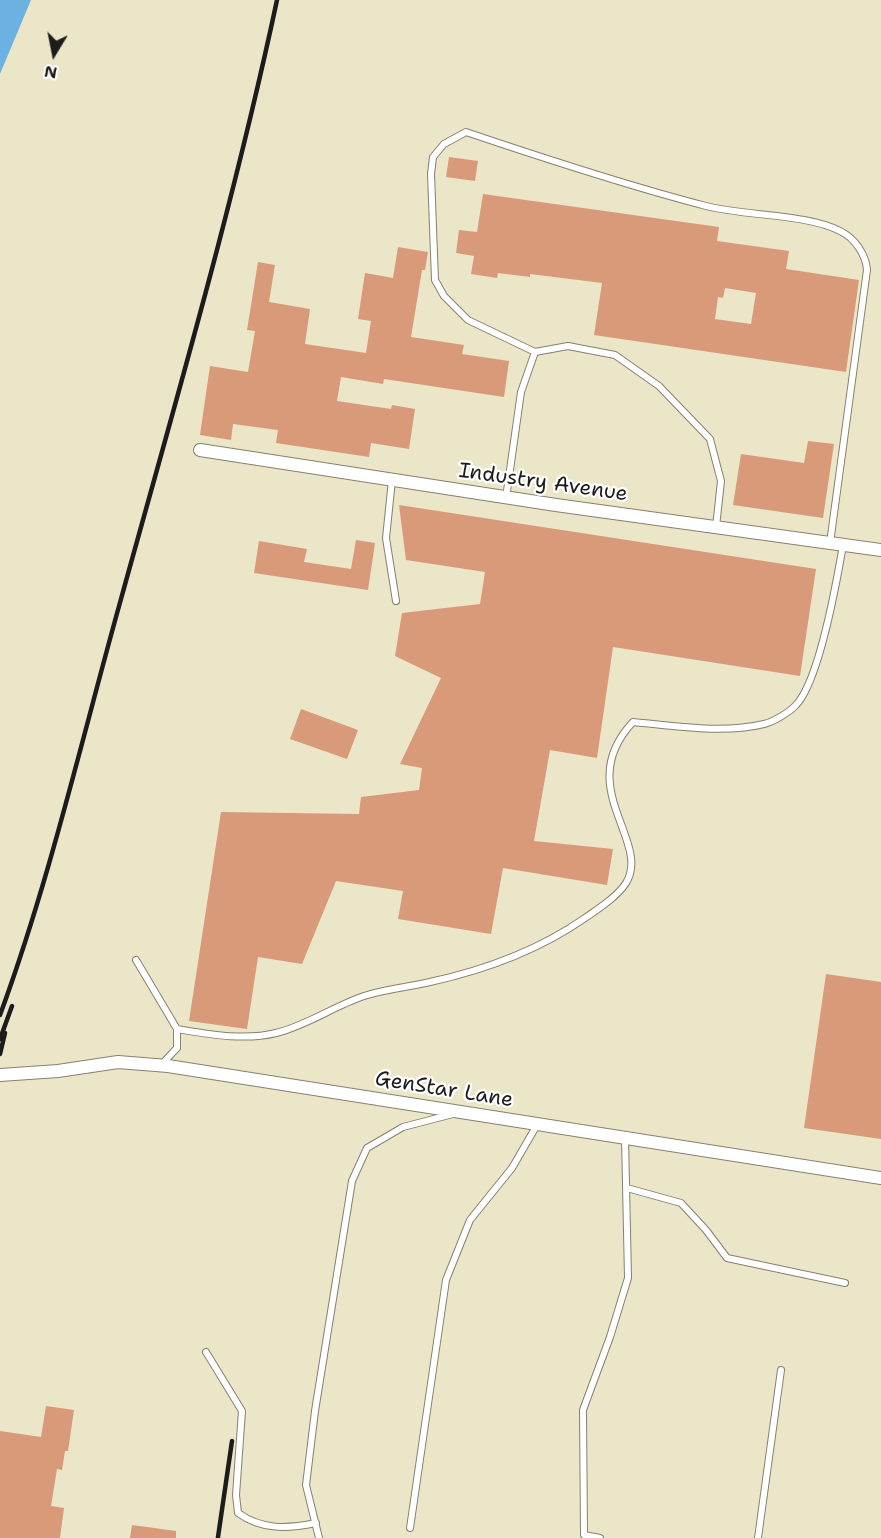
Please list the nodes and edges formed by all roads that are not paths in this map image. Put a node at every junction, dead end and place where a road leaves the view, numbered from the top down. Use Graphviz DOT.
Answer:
graph roads {
  1 [pos="535,352"];
  2 [pos="200,450"];
  3 [pos="392,480"];
  4 [pos="506,498"];
  5 [pos="716,527"];
  6 [pos="837,544"];
  7 [pos="881,550"];
  8 [pos="396,601"];
  9 [pos="136,960"];
  10 [pos="177,1029"];
  11 [pos="161,1066"];
  12 [pos="0,1075"];
  13 [pos="460,1112"];
  14 [pos="537,1124"];
  15 [pos="625,1138"];
  16 [pos="881,1178"];
  17 [pos="627,1188"];
  18 [pos="845,1283"];
  19 [pos="206,1352"];
  20 [pos="781,1370"];
  21 [pos="316,1523"];
  22 [pos="410,1528"];
  23 [pos="584,1537"];
  24 [pos="319,1538"];
  25 [pos="600,1538"];
  26 [pos="758,1538"];
  1 -- 4 [label="lane"];
  1 -- 5 [label="lane"];
  1 -- 6 [label="lane"];
  2 -- 3 [label="street, Industry Avenue"];
  3 -- 4 [label="street, Industry Avenue"];
  3 -- 8 [label="lane"];
  4 -- 5 [label="street, Industry Avenue"];
  5 -- 6 [label="street, Industry Avenue"];
  6 -- 7 [label="street, Industry Avenue"];
  6 -- 10 [label="lane"];
  9 -- 10 [label="lane"];
  10 -- 11 [label="lane"];
  11 -- 12 [label="street, GenStar Lane"];
  11 -- 13 [label="street, GenStar Lane"];
  13 -- 14 [label="street, GenStar Lane"];
  13 -- 21 [label="lane"];
  14 -- 15 [label="street, GenStar Lane"];
  14 -- 22 [label="lane"];
  15 -- 16 [label="street, GenStar Lane"];
  15 -- 17 [label="lane"];
  17 -- 18 [label="lane"];
  17 -- 23 [label="lane"];
  19 -- 21 [label="lane"];
  20 -- 26 [label="lane"];
  21 -- 24 [label="lane"];
  23 -- 25 [label="lane"];
}
